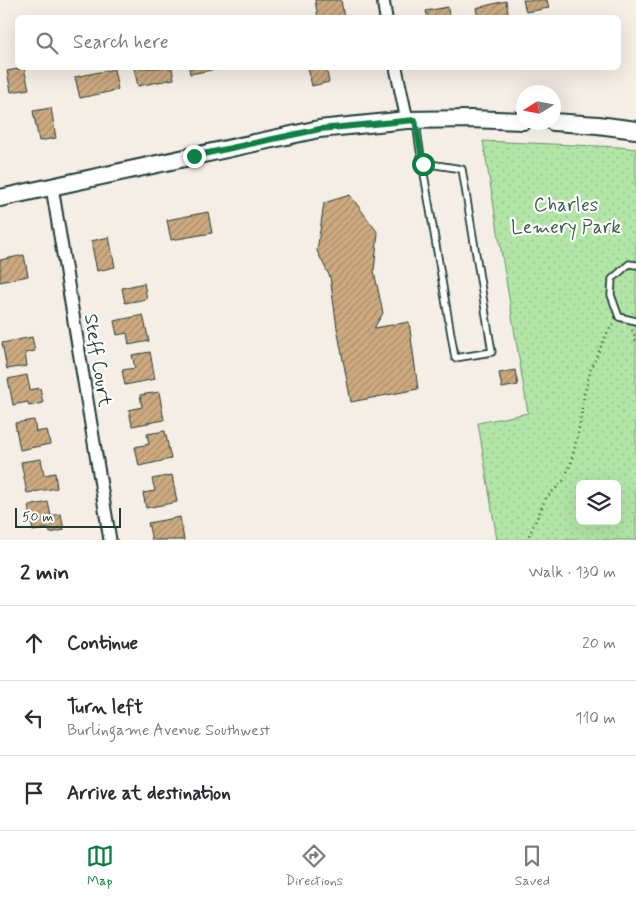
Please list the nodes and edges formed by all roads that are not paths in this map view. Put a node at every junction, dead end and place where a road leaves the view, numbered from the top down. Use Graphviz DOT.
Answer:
graph roads {
  1 [pos="383,0"];
  2 [pos="386,15"];
  3 [pos="397,70"];
  4 [pos="411,120"];
  5 [pos="516,121"];
  6 [pos="561,122"];
  7 [pos="636,130"];
  8 [pos="423,164"];
  9 [pos="52,186"];
  10 [pos="0,198"];
  11 [pos="636,265"];
  12 [pos="636,321"];
  13 [pos="110,540"];
  1 -- 2 [label="street"];
  3 -- 4 [label="street"];
  4 -- 5 [label="street"];
  4 -- 8 [label="lane"];
  4 -- 9 [label="street"];
  6 -- 7 [label="street"];
  8 -- 8 [label="lane"];
  9 -- 10 [label="street"];
  9 -- 13 [label="street, Steff Court"];
  11 -- 12 [label="lane"];
}
